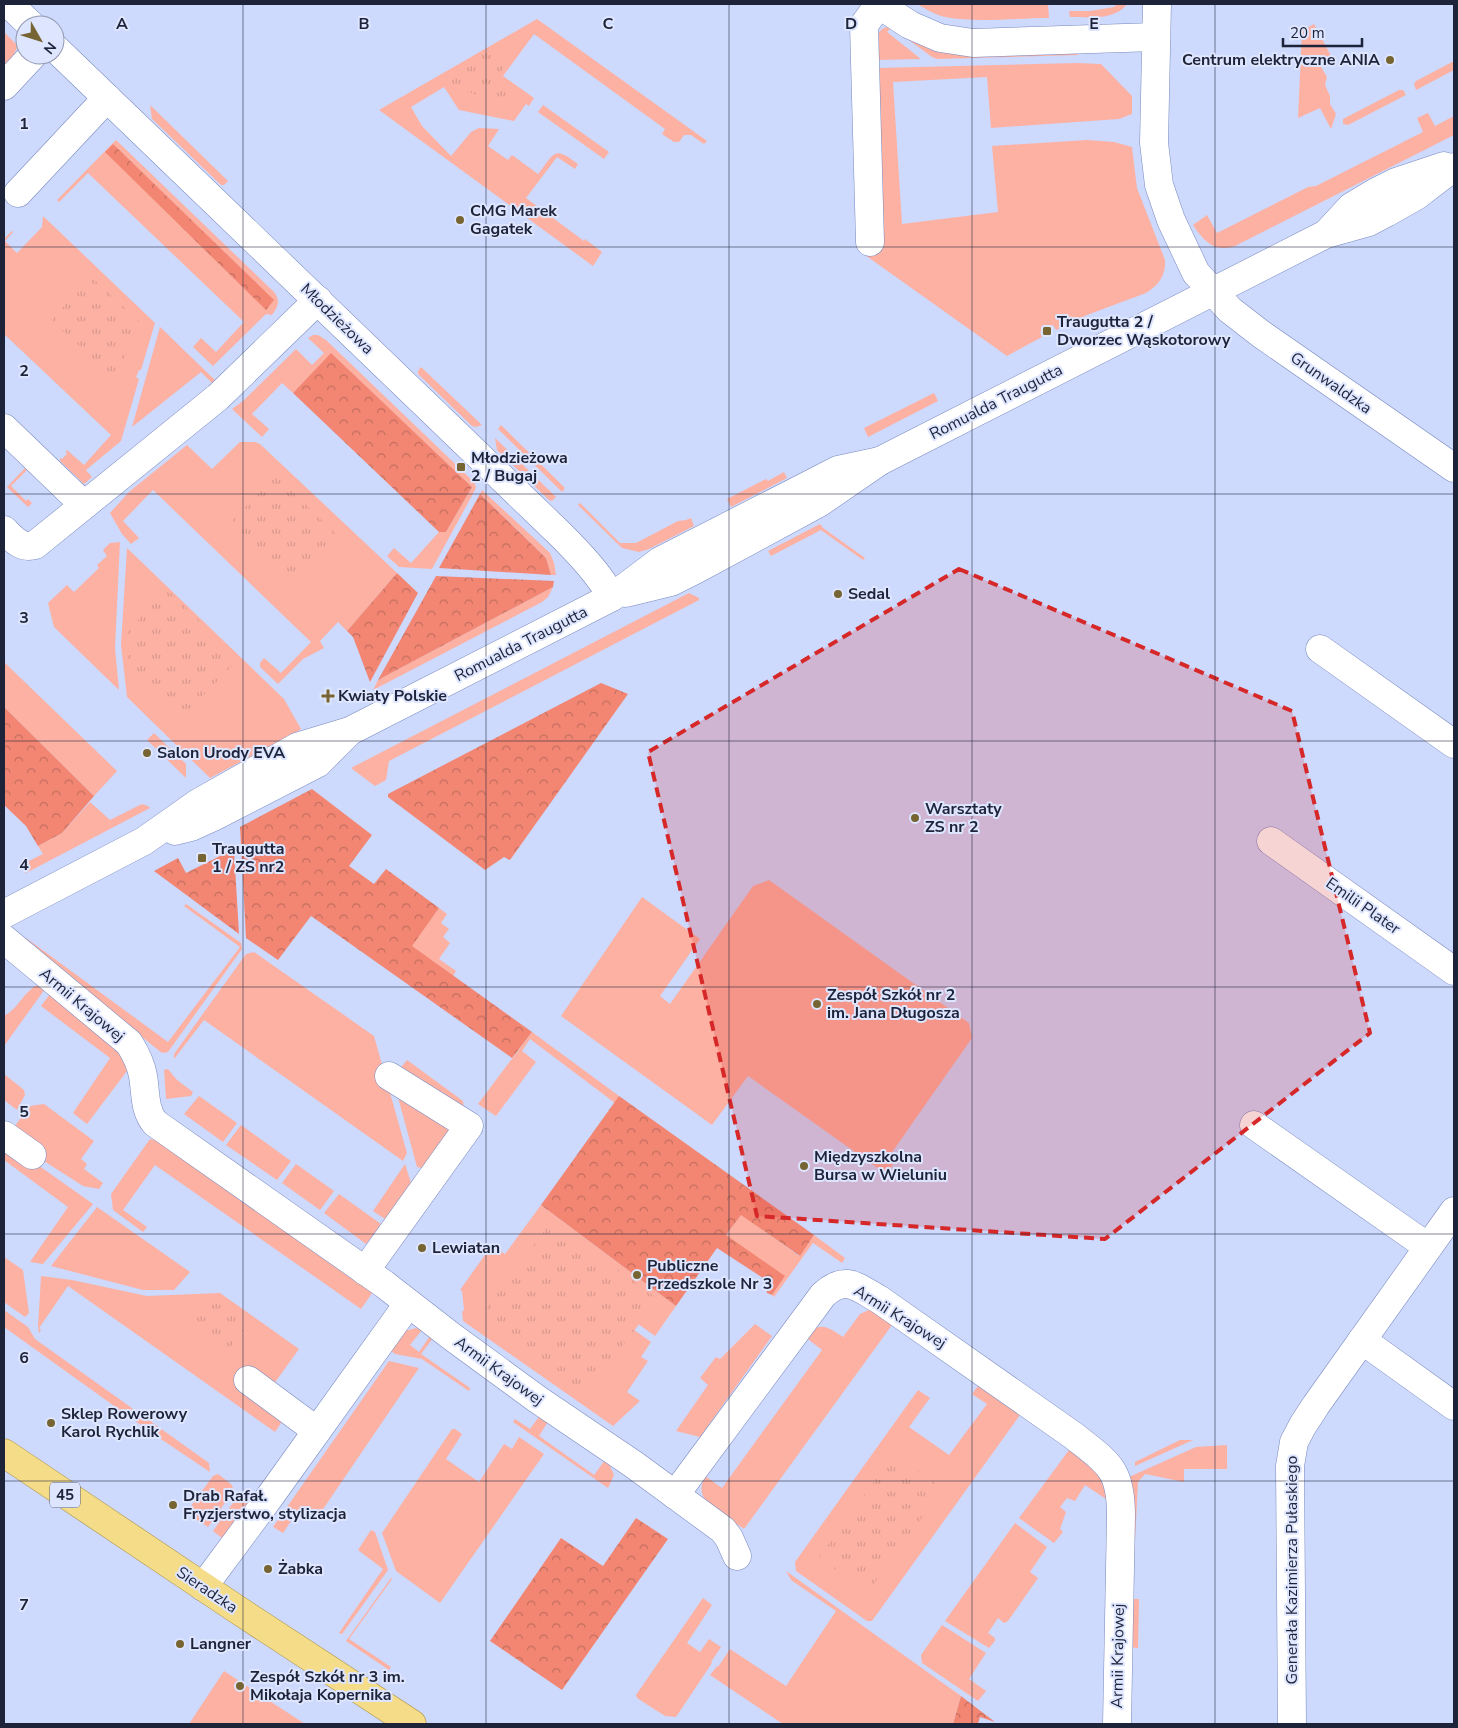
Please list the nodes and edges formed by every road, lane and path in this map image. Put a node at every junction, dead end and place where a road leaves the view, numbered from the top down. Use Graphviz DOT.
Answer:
graph roads {
  1 [pos="9,4"];
  2 [pos="879,4"];
  3 [pos="1157,4"];
  4 [pos="21,15"];
  5 [pos="1155,37"];
  6 [pos="65,58"];
  7 [pos="24,65"];
  8 [pos="4,86"];
  9 [pos="107,98"];
  10 [pos="1454,163"];
  11 [pos="1454,167"];
  12 [pos="18,192"];
  13 [pos="1326,234"];
  14 [pos="870,242"];
  15 [pos="1213,292"];
  16 [pos="318,300"];
  17 [pos="4,428"];
  18 [pos="1454,468"];
  19 [pos="84,506"];
  20 [pos="4,530"];
  21 [pos="612,597"];
  22 [pos="1320,649"];
  23 [pos="1454,744"];
  24 [pos="1271,841"];
  25 [pos="4,914"];
  26 [pos="4,939"];
  27 [pos="1454,971"];
  28 [pos="389,1076"];
  29 [pos="1254,1125"];
  30 [pos="4,1135"];
  31 [pos="32,1155"];
  32 [pos="1454,1211"];
  33 [pos="1428,1247"];
  34 [pos="365,1271"];
  35 [pos="408,1304"];
  36 [pos="1362,1340"];
  37 [pos="248,1380"];
  38 [pos="1454,1406"];
  39 [pos="317,1431"];
  40 [pos="4,1453"];
  41 [pos="675,1495"];
  42 [pos="737,1556"];
  43 [pos="203,1587"];
  44 [pos="412,1724"];
  45 [pos="1117,1724"];
  46 [pos="1292,1724"];
  1 -- 4 [label="street"];
  2 -- 5 [label="street"];
  2 -- 14 [label="street"];
  3 -- 5 [label="street, Grunwaldzka"];
  5 -- 15 [label="street, Grunwaldzka"];
  6 -- 9 [label="street, Młodzieżowa"];
  7 -- 8 [label="street"];
  9 -- 12 [label="street"];
  9 -- 16 [label="street, Młodzieżowa"];
  10 -- 13 [label="street, Romualda Traugutta"];
  11 -- 13 [label="street, Romualda Traugutta"];
  13 -- 15 [label="street, Romualda Traugutta"];
  15 -- 18 [label="street, Grunwaldzka"];
  15 -- 21 [label="street, Romualda Traugutta"];
  16 -- 19 [label="street"];
  16 -- 21 [label="street, Młodzieżowa"];
  17 -- 19 [label="street"];
  19 -- 20 [label="street"];
  21 -- 25 [label="street, Romualda Traugutta"];
  22 -- 23 [label="street"];
  24 -- 27 [label="street, Emilii Plater"];
  26 -- 34 [label="street, Armii Krajowej"];
  28 -- 34 [label="street"];
  29 -- 33 [label="street"];
  30 -- 31 [label="street"];
  32 -- 33 [label="street, Generała Kazimierza Pułaskiego"];
  33 -- 36 [label="street, Generała Kazimierza Pułaskiego"];
  34 -- 35 [label="street, Armii Krajowej"];
  35 -- 39 [label="street"];
  35 -- 41 [label="street, Armii Krajowej"];
  36 -- 38 [label="street"];
  36 -- 46 [label="street, Generała Kazimierza Pułaskiego"];
  37 -- 39 [label="street"];
  39 -- 43 [label="street"];
  40 -- 43 [label="main road, Sieradzka / 45"];
  41 -- 42 [label="street"];
  41 -- 45 [label="street, Armii Krajowej"];
  43 -- 44 [label="main road, Sieradzka / 45"];
}
